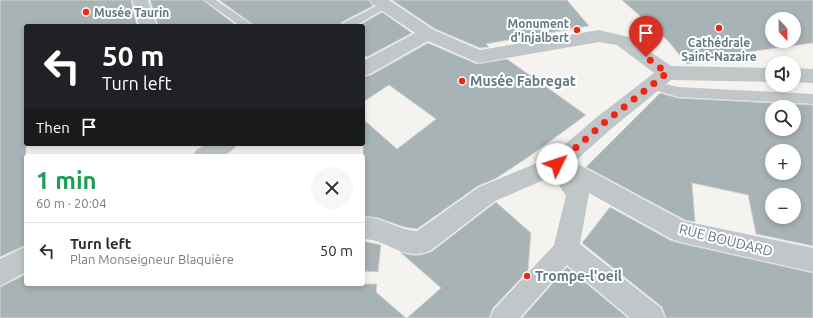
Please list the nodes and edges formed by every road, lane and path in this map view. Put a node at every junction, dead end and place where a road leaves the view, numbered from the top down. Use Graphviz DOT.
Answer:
graph roads {
  1 [pos="140,0"];
  2 [pos="209,0"];
  3 [pos="381,2"];
  4 [pos="147,24"];
  5 [pos="245,24"];
  6 [pos="350,24"];
  7 [pos="428,34"];
  8 [pos="365,67"];
  9 [pos="765,75"];
  10 [pos="801,75"];
  11 [pos="813,76"];
  12 [pos="660,79"];
  13 [pos="813,99"];
  14 [pos="557,164"];
  15 [pos="365,228"];
  16 [pos="566,249"];
  17 [pos="24,259"];
  18 [pos="813,260"];
  19 [pos="0,273"];
  20 [pos="503,318"];
  21 [pos="651,318"];
  1 -- 4 [label="street"];
  2 -- 5 [label="lane"];
  3 -- 6 [label="lane"];
  3 -- 7 [label="street"];
  7 -- 8 [label="street"];
  7 -- 12 [label="street"];
  9 -- 12 [label="street"];
  10 -- 11 [label="street"];
  12 -- 13 [label="lane"];
  12 -- 14 [label="street"];
  14 -- 15 [label="street"];
  14 -- 16 [label="street"];
  14 -- 18 [label="street, RUE BOUDARD"];
  16 -- 20 [label="street"];
  16 -- 21 [label="street"];
  17 -- 19 [label="street"];
}
